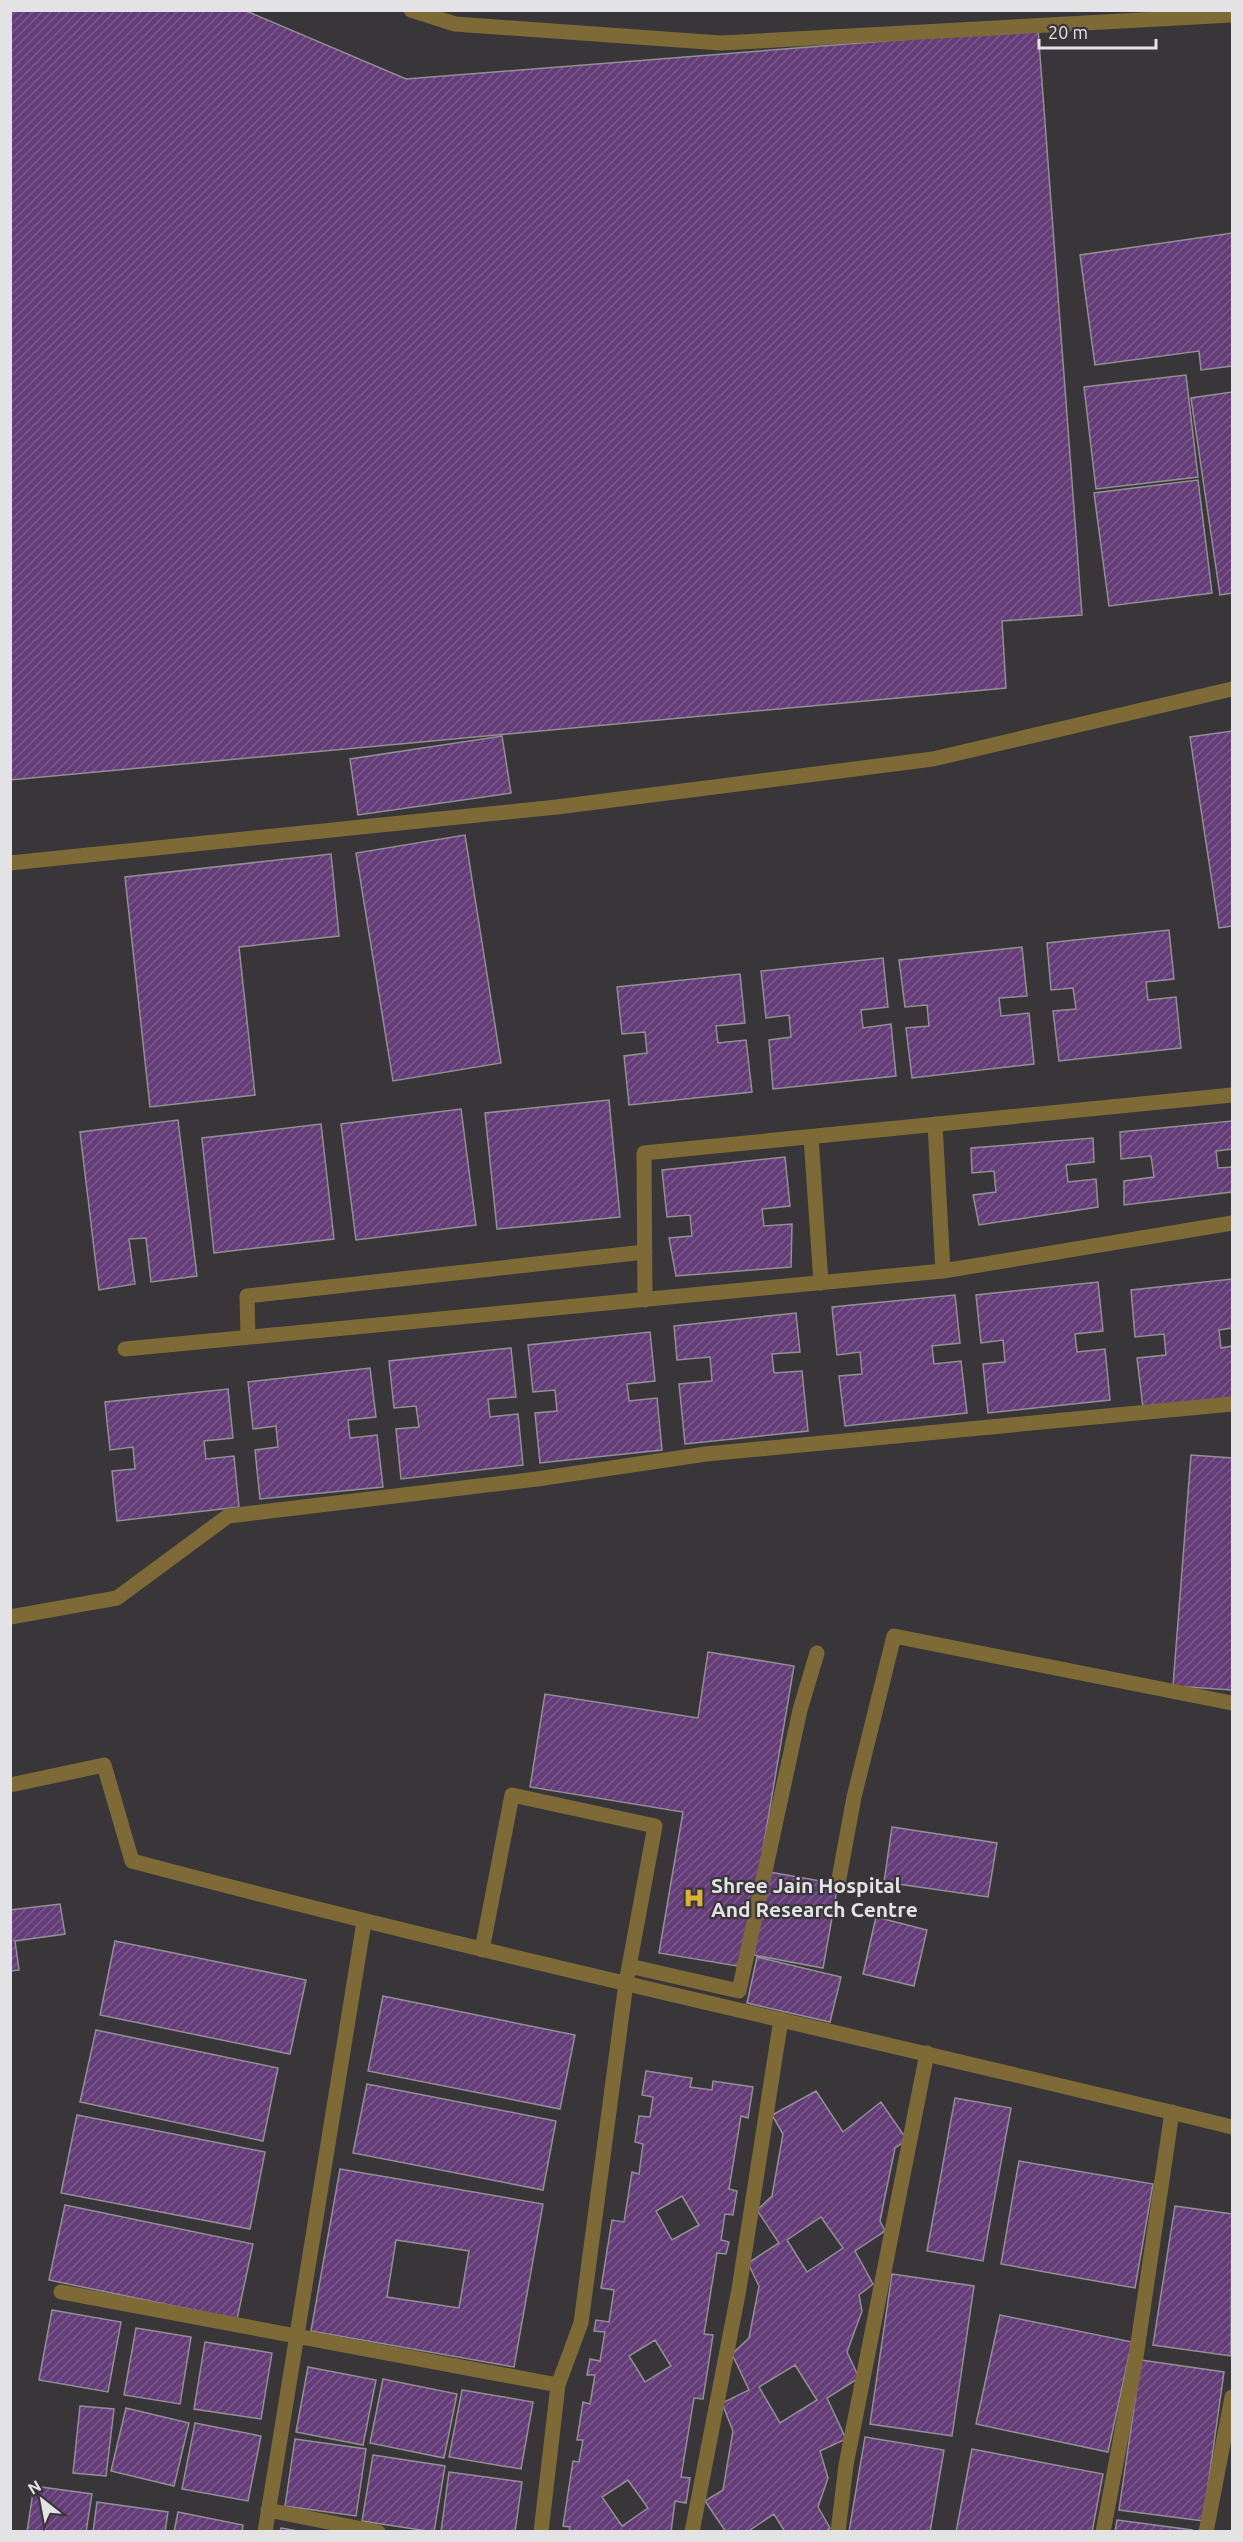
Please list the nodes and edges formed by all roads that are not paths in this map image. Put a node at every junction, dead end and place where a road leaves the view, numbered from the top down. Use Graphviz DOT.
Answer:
graph roads {
  1 [pos="411,10"];
  2 [pos="1233,15"];
  3 [pos="1233,688"];
  4 [pos="10,864"];
  5 [pos="1233,1095"];
  6 [pos="934,1124"];
  7 [pos="811,1137"];
  8 [pos="1233,1223"];
  9 [pos="645,1252"];
  10 [pos="943,1271"];
  11 [pos="821,1283"];
  12 [pos="645,1300"];
  13 [pos="248,1337"];
  14 [pos="125,1349"];
  15 [pos="1233,1404"];
  16 [pos="10,1617"];
  17 [pos="817,1653"];
  18 [pos="1233,1703"];
  19 [pos="10,1785"];
  20 [pos="838,1884"];
  21 [pos="364,1922"];
  22 [pos="482,1950"];
  23 [pos="629,1966"];
  24 [pos="626,1983"];
  25 [pos="781,2019"];
  26 [pos="927,2053"];
  27 [pos="1172,2112"];
  28 [pos="1233,2127"];
  29 [pos="61,2292"];
  30 [pos="296,2337"];
  31 [pos="558,2385"];
  32 [pos="1233,2397"];
  33 [pos="268,2510"];
  34 [pos="265,2532"];
  35 [pos="378,2532"];
  36 [pos="541,2532"];
  37 [pos="692,2532"];
  38 [pos="838,2532"];
  39 [pos="1103,2532"];
  40 [pos="1206,2532"];
  1 -- 2 [label="street"];
  3 -- 4 [label="street"];
  5 -- 6 [label="street"];
  6 -- 7 [label="street"];
  6 -- 10 [label="street"];
  7 -- 9 [label="street"];
  7 -- 11 [label="street"];
  8 -- 10 [label="street"];
  9 -- 12 [label="street"];
  9 -- 13 [label="street"];
  10 -- 11 [label="street"];
  11 -- 12 [label="street"];
  12 -- 13 [label="street"];
  13 -- 14 [label="street"];
  15 -- 16 [label="street"];
  17 -- 23 [label="street"];
  18 -- 20 [label="street"];
  19 -- 21 [label="street"];
  21 -- 22 [label="street"];
  21 -- 30 [label="street"];
  22 -- 23 [label="street"];
  22 -- 24 [label="street"];
  23 -- 24 [label="street"];
  24 -- 25 [label="street"];
  24 -- 31 [label="street"];
  25 -- 26 [label="street"];
  25 -- 37 [label="street"];
  26 -- 27 [label="street"];
  26 -- 38 [label="street"];
  27 -- 28 [label="street"];
  27 -- 39 [label="street"];
  29 -- 30 [label="street"];
  30 -- 31 [label="street"];
  30 -- 33 [label="street"];
  31 -- 36 [label="street"];
  32 -- 40 [label="street"];
  33 -- 34 [label="street"];
  33 -- 35 [label="street"];
}
